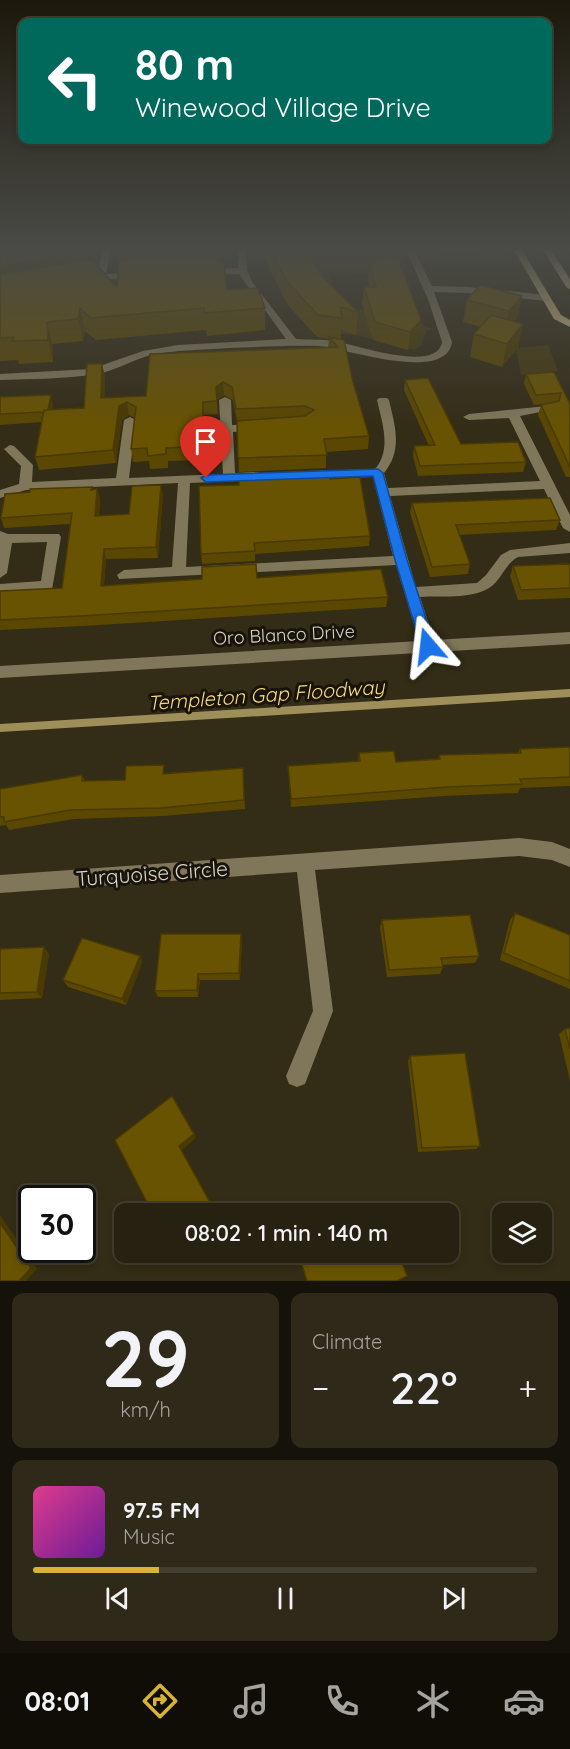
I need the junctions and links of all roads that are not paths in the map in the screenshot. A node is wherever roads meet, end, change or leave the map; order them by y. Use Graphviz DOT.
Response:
graph roads {
  1 [pos="271,310"];
  2 [pos="436,310"];
  3 [pos="553,310"];
  4 [pos="570,324"];
  5 [pos="294,342"];
  6 [pos="0,377"];
  7 [pos="225,400"];
  8 [pos="383,400"];
  9 [pos="552,407"];
  10 [pos="513,414"];
  11 [pos="469,417"];
  12 [pos="130,420"];
  13 [pos="271,426"];
  14 [pos="226,429"];
  15 [pos="10,449"];
  16 [pos="378,473"];
  17 [pos="296,475"];
  18 [pos="274,476"];
  19 [pos="229,477"];
  20 [pos="184,480"];
  21 [pos="122,482"];
  22 [pos="549,485"];
  23 [pos="25,486"];
  24 [pos="383,492"];
  25 [pos="0,494"];
  26 [pos="570,528"];
  27 [pos="3,538"];
  28 [pos="570,548"];
  29 [pos="401,560"];
  30 [pos="179,571"];
  31 [pos="0,573"];
  32 [pos="124,575"];
  33 [pos="0,589"];
  34 [pos="412,592"];
  35 [pos="570,638"];
  36 [pos="428,646"];
  37 [pos="0,672"];
  38 [pos="570,858"];
  39 [pos="305,863"];
  40 [pos="0,884"];
  41 [pos="297,1076"];
  1 -- 5 [label="street"];
  2 -- 5 [label="street"];
  3 -- 4 [label="main road"];
  5 -- 6 [label="street"];
  7 -- 14 [label="street"];
  8 -- 16 [label="street"];
  9 -- 10 [label="street"];
  10 -- 11 [label="street"];
  10 -- 22 [label="street"];
  12 -- 21 [label="street"];
  13 -- 14 [label="street"];
  14 -- 19 [label="street"];
  15 -- 23 [label="street"];
  16 -- 17 [label="street"];
  16 -- 24 [label="street"];
  18 -- 19 [label="street"];
  19 -- 20 [label="street"];
  20 -- 21 [label="street"];
  20 -- 30 [label="street"];
  21 -- 23 [label="street"];
  22 -- 24 [label="street"];
  22 -- 26 [label="street"];
  23 -- 25 [label="street"];
  24 -- 29 [label="street"];
  27 -- 31 [label="street"];
  27 -- 33 [label="street"];
  28 -- 34 [label="street"];
  29 -- 30 [label="street"];
  29 -- 34 [label="street"];
  30 -- 32 [label="street"];
  34 -- 36 [label="street"];
  35 -- 36 [label="street, Oro Blanco Drive"];
  36 -- 37 [label="street, Oro Blanco Drive"];
  38 -- 39 [label="street, Turquoise Circle"];
  39 -- 40 [label="street, Turquoise Circle"];
  39 -- 41 [label="street"];
}
